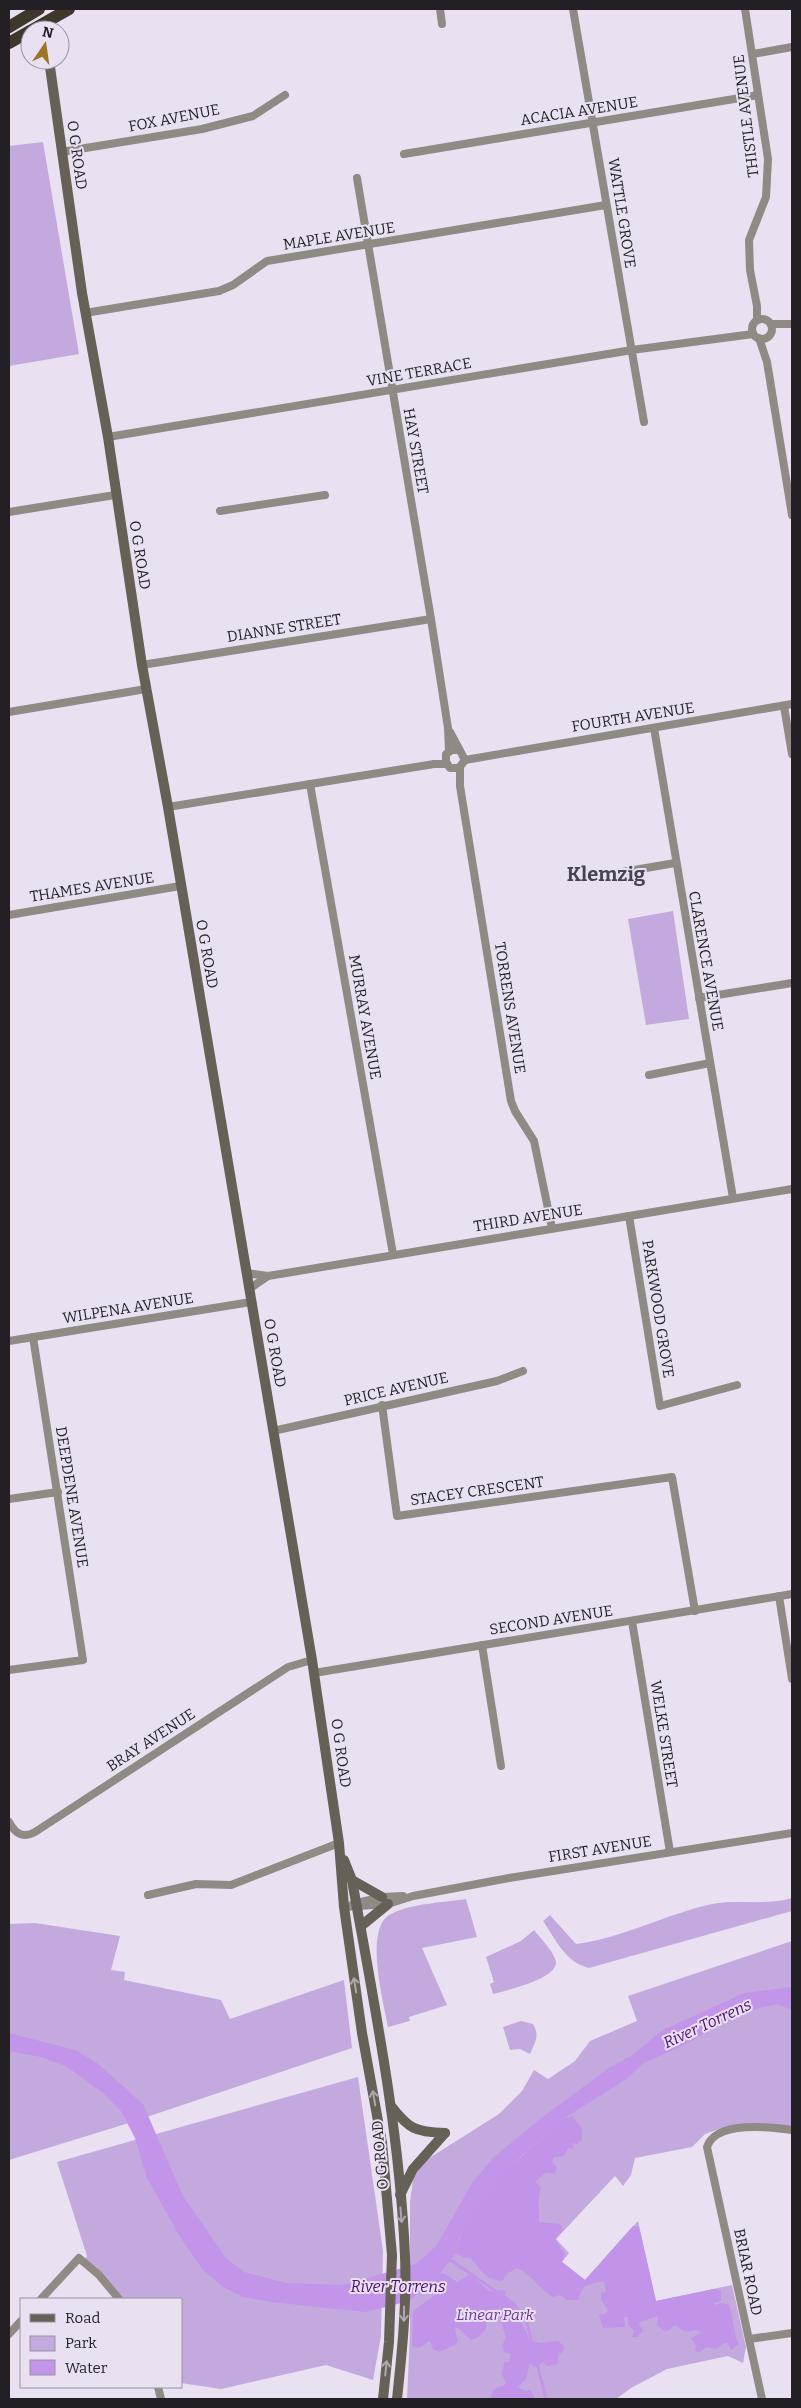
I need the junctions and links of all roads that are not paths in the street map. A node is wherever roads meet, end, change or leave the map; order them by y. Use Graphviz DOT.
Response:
graph roads {
  1 [pos="40,9"];
  2 [pos="69,9"];
  3 [pos="440,9"];
  4 [pos="574,9"];
  5 [pos="745,9"];
  6 [pos="51,20"];
  7 [pos="442,24"];
  8 [pos="9,27"];
  9 [pos="792,48"];
  10 [pos="753,54"];
  11 [pos="50,70"];
  12 [pos="285,95"];
  13 [pos="758,95"];
  14 [pos="594,122"];
  15 [pos="61,152"];
  16 [pos="404,154"];
  17 [pos="357,178"];
  18 [pos="606,205"];
  19 [pos="368,245"];
  20 [pos="85,313"];
  21 [pos="792,325"];
  22 [pos="762,329"];
  23 [pos="632,350"];
  24 [pos="391,390"];
  25 [pos="644,422"];
  26 [pos="108,437"];
  27 [pos="115,495"];
  28 [pos="325,495"];
  29 [pos="220,511"];
  30 [pos="9,512"];
  31 [pos="792,515"];
  32 [pos="431,619"];
  33 [pos="142,665"];
  34 [pos="146,690"];
  35 [pos="788,705"];
  36 [pos="9,712"];
  37 [pos="654,728"];
  38 [pos="792,754"];
  39 [pos="455,759"];
  40 [pos="310,784"];
  41 [pos="168,807"];
  42 [pos="675,863"];
  43 [pos="611,874"];
  44 [pos="180,886"];
  45 [pos="9,914"];
  46 [pos="792,983"];
  47 [pos="698,998"];
  48 [pos="710,1062"];
  49 [pos="649,1075"];
  50 [pos="792,1189"];
  51 [pos="733,1198"];
  52 [pos="629,1216"];
  53 [pos="552,1228"];
  54 [pos="392,1254"];
  55 [pos="246,1272"];
  56 [pos="268,1276"];
  57 [pos="249,1290"];
  58 [pos="252,1302"];
  59 [pos="33,1338"];
  60 [pos="9,1341"];
  61 [pos="523,1371"];
  62 [pos="737,1385"];
  63 [pos="382,1405"];
  64 [pos="273,1431"];
  65 [pos="58,1492"];
  66 [pos="9,1499"];
  67 [pos="792,1594"];
  68 [pos="779,1596"];
  69 [pos="695,1611"];
  70 [pos="632,1621"];
  71 [pos="482,1645"];
  72 [pos="312,1660"];
  73 [pos="9,1670"];
  74 [pos="314,1673"];
  75 [pos="792,1679"];
  76 [pos="501,1766"];
  77 [pos="9,1822"];
  78 [pos="792,1833"];
  79 [pos="340,1848"];
  80 [pos="670,1852"];
  81 [pos="352,1880"];
  82 [pos="148,1896"];
  83 [pos="385,1900"];
  84 [pos="357,1905"];
  85 [pos="344,1907"];
  86 [pos="360,1926"];
  87 [pos="391,2106"];
  88 [pos="792,2130"];
  89 [pos="395,2149"];
  90 [pos="383,2153"];
  91 [pos="399,2196"];
  92 [pos="42,2298"];
  93 [pos="118,2298"];
  94 [pos="20,2322"];
  95 [pos="792,2333"];
  96 [pos="9,2334"];
  97 [pos="749,2340"];
  98 [pos="383,2399"];
  99 [pos="397,2399"];
  100 [pos="762,2399"];
  1 -- 8 [label="highway"];
  2 -- 6 [label="highway"];
  3 -- 7 [label="street"];
  4 -- 14 [label="street, WATTLE GROVE"];
  5 -- 10 [label="street, THISTLE AVENUE"];
  9 -- 10 [label="street"];
  10 -- 13 [label="street, THISTLE AVENUE"];
  11 -- 15 [label="main road, O G ROAD"];
  12 -- 15 [label="street, FOX AVENUE"];
  13 -- 14 [label="street, ACACIA AVENUE"];
  13 -- 22 [label="street, THISTLE AVENUE"];
  14 -- 16 [label="street, ACACIA AVENUE"];
  14 -- 18 [label="street, WATTLE GROVE"];
  15 -- 20 [label="main road, O G ROAD"];
  17 -- 19 [label="street, HAY STREET"];
  18 -- 19 [label="street, MAPLE AVENUE"];
  18 -- 23 [label="street, WATTLE GROVE"];
  19 -- 20 [label="street, MAPLE AVENUE"];
  19 -- 24 [label="street, HAY STREET"];
  20 -- 26 [label="main road, O G ROAD"];
  21 -- 22 [label="street, VINE TERRACE"];
  22 -- 23 [label="street, VINE TERRACE"];
  22 -- 31 [label="street, THISTLE AVENUE"];
  23 -- 24 [label="street, VINE TERRACE"];
  23 -- 25 [label="street, WATTLE GROVE"];
  24 -- 26 [label="street, VINE TERRACE"];
  24 -- 32 [label="street, HAY STREET"];
  26 -- 27 [label="main road, O G ROAD"];
  27 -- 30 [label="street"];
  27 -- 33 [label="main road, O G ROAD"];
  28 -- 29 [label="street"];
  32 -- 33 [label="street, DIANNE STREET"];
  32 -- 39 [label="street, HAY STREET"];
  33 -- 34 [label="main road, O G ROAD"];
  34 -- 36 [label="street"];
  34 -- 41 [label="main road, O G ROAD"];
  35 -- 37 [label="street, FOURTH AVENUE"];
  35 -- 38 [label="street"];
  37 -- 39 [label="street, FOURTH AVENUE"];
  37 -- 42 [label="street, CLARENCE AVENUE"];
  39 -- 40 [label="street, FOURTH AVENUE"];
  39 -- 53 [label="street, TORRENS AVENUE"];
  40 -- 41 [label="street, FOURTH AVENUE"];
  40 -- 54 [label="street, MURRAY AVENUE"];
  41 -- 44 [label="main road, O G ROAD"];
  42 -- 43 [label="street"];
  42 -- 47 [label="street, CLARENCE AVENUE"];
  44 -- 45 [label="street, THAMES AVENUE"];
  44 -- 55 [label="main road, O G ROAD"];
  46 -- 47 [label="street"];
  47 -- 48 [label="street, CLARENCE AVENUE"];
  48 -- 49 [label="street"];
  48 -- 51 [label="street, CLARENCE AVENUE"];
  50 -- 51 [label="street, THIRD AVENUE"];
  51 -- 52 [label="street, THIRD AVENUE"];
  52 -- 53 [label="street, THIRD AVENUE"];
  52 -- 62 [label="street, PARKWOOD GROVE"];
  53 -- 54 [label="street, THIRD AVENUE"];
  54 -- 56 [label="street, THIRD AVENUE"];
  55 -- 56 [label="street, THIRD AVENUE"];
  55 -- 57 [label="main road, O G ROAD"];
  56 -- 57 [label="street, THIRD AVENUE"];
  57 -- 58 [label="main road, O G ROAD"];
  58 -- 59 [label="street, WILPENA AVENUE"];
  58 -- 64 [label="main road, O G ROAD"];
  59 -- 60 [label="street, WILPENA AVENUE"];
  59 -- 65 [label="street, DEEPDENE AVENUE"];
  61 -- 63 [label="street, PRICE AVENUE"];
  63 -- 64 [label="street, PRICE AVENUE"];
  63 -- 69 [label="street, STACEY CRESCENT"];
  64 -- 72 [label="main road, O G ROAD"];
  65 -- 66 [label="street"];
  65 -- 73 [label="street, DEEPDENE AVENUE"];
  67 -- 68 [label="street, SECOND AVENUE"];
  68 -- 69 [label="street, SECOND AVENUE"];
  68 -- 75 [label="street"];
  69 -- 70 [label="street, SECOND AVENUE"];
  70 -- 71 [label="street, SECOND AVENUE"];
  70 -- 80 [label="street, WELKE STREET"];
  71 -- 74 [label="street, SECOND AVENUE"];
  71 -- 76 [label="street"];
  72 -- 74 [label="main road, O G ROAD"];
  72 -- 77 [label="street, BRAY AVENUE"];
  74 -- 79 [label="main road, O G ROAD"];
  78 -- 80 [label="street, FIRST AVENUE"];
  79 -- 81 [label="main road, O G ROAD"];
  79 -- 82 [label="street"];
  79 -- 85 [label="main road, O G ROAD"];
  80 -- 83 [label="street, FIRST AVENUE"];
  81 -- 83 [label="main road"];
  81 -- 84 [label="main road, O G ROAD"];
  83 -- 84 [label="street, FIRST AVENUE"];
  83 -- 86 [label="main road"];
  84 -- 85 [label="street, FIRST AVENUE"];
  84 -- 86 [label="main road, O G ROAD"];
  90 -- 85 [label="main road, O G ROAD, one-way"];
  86 -- 87 [label="main road, O G ROAD"];
  87 -- 89 [label="main road, O G ROAD"];
  87 -- 91 [label="main road"];
  88 -- 97 [label="street, BRIAR ROAD"];
  89 -- 90 [label="main road"];
  89 -- 91 [label="main road, O G ROAD"];
  98 -- 90 [label="main road, O G ROAD, one-way"];
  91 -- 99 [label="main road, O G ROAD, one-way"];
  92 -- 93 [label="street"];
  94 -- 96 [label="street"];
  95 -- 97 [label="street"];
  97 -- 100 [label="street, BRIAR ROAD"];
}
